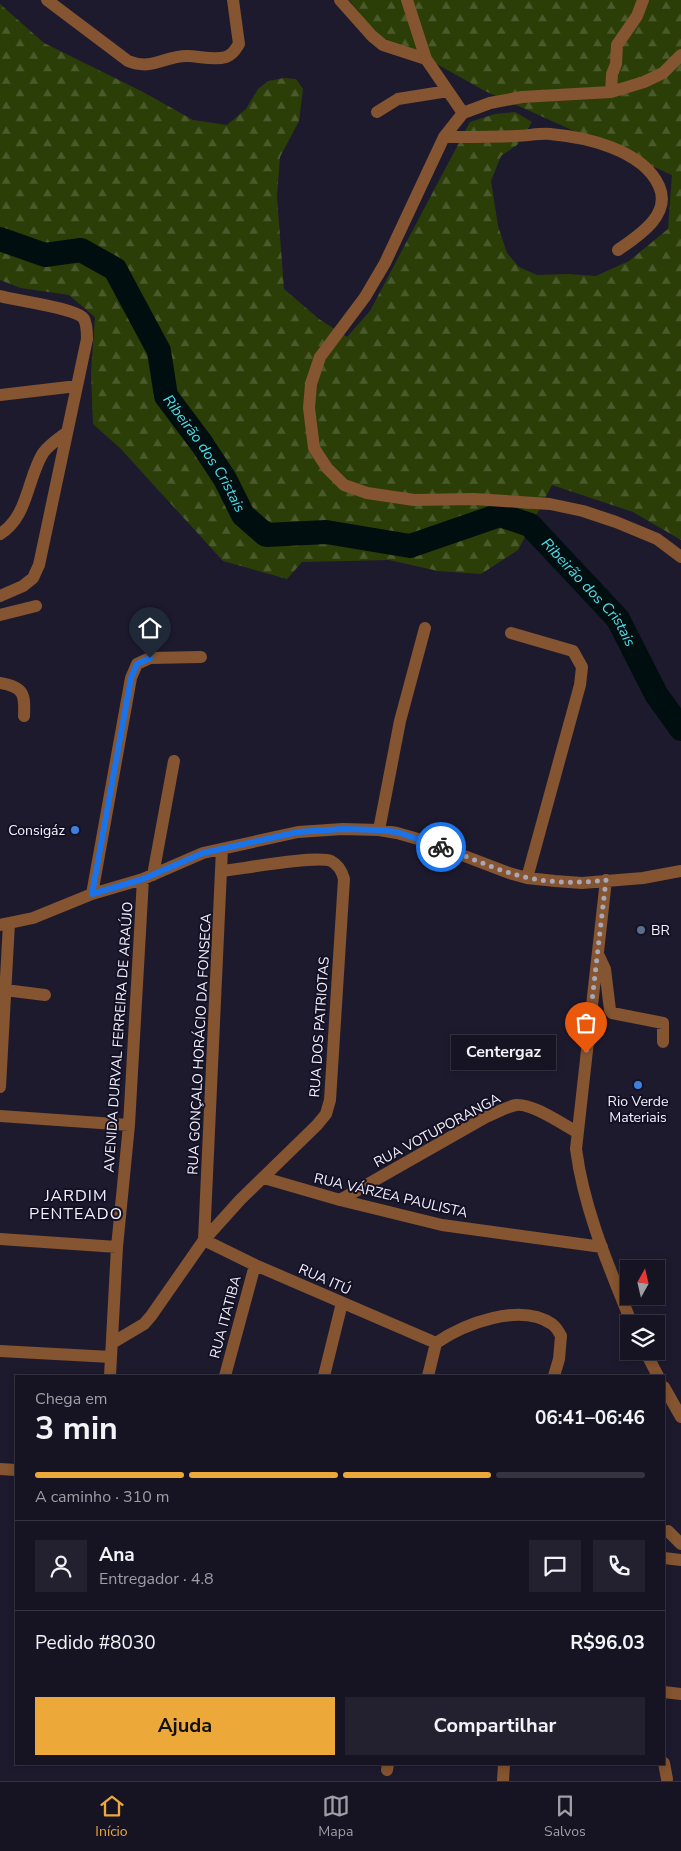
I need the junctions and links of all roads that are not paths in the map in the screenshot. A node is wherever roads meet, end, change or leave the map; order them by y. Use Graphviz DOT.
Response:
graph roads {
  1 [pos="47,0"];
  2 [pos="233,0"];
  3 [pos="340,0"];
  4 [pos="407,0"];
  5 [pos="643,0"];
  6 [pos="681,55"];
  7 [pos="426,59"];
  8 [pos="448,90"];
  9 [pos="612,92"];
  10 [pos="377,112"];
  11 [pos="463,113"];
  12 [pos="444,137"];
  13 [pos="618,250"];
  14 [pos="0,296"];
  15 [pos="77,386"];
  16 [pos="0,395"];
  17 [pos="66,433"];
  18 [pos="5,531"];
  19 [pos="681,557"];
  20 [pos="0,596"];
  21 [pos="36,606"];
  22 [pos="0,615"];
  23 [pos="426,628"];
  24 [pos="510,633"];
  25 [pos="201,657"];
  26 [pos="0,683"];
  27 [pos="24,716"];
  28 [pos="174,761"];
  29 [pos="379,830"];
  30 [pos="222,849"];
  31 [pos="222,871"];
  32 [pos="681,872"];
  33 [pos="148,877"];
  34 [pos="526,878"];
  35 [pos="606,880"];
  36 [pos="92,894"];
  37 [pos="4,924"];
  38 [pos="598,954"];
  39 [pos="5,990"];
  40 [pos="46,995"];
  41 [pos="663,1042"];
  42 [pos="0,1088"];
  43 [pos="0,1116"];
  44 [pos="129,1125"];
  45 [pos="577,1132"];
  46 [pos="264,1178"];
  47 [pos="340,1200"];
  48 [pos="0,1239"];
  49 [pos="204,1240"];
  50 [pos="117,1247"];
  51 [pos="602,1247"];
  52 [pos="255,1265"];
  53 [pos="342,1303"];
  54 [pos="628,1315"];
  55 [pos="112,1343"];
  56 [pos="436,1343"];
  57 [pos="0,1351"];
  58 [pos="112,1357"];
  59 [pos="650,1360"];
  60 [pos="110,1375"];
  61 [pos="225,1375"];
  62 [pos="324,1375"];
  63 [pos="428,1375"];
  64 [pos="554,1375"];
  65 [pos="657,1375"];
  66 [pos="665,1389"];
  67 [pos="681,1417"];
  68 [pos="0,1469"];
  69 [pos="15,1470"];
  70 [pos="668,1531"];
  71 [pos="681,1544"];
  72 [pos="665,1558"];
  73 [pos="681,1560"];
  74 [pos="665,1692"];
  75 [pos="681,1694"];
  76 [pos="504,1765"];
  77 [pos="665,1765"];
  78 [pos="667,1779"];
  79 [pos="503,1781"];
  1 -- 2 [label="street"];
  3 -- 7 [label="street"];
  4 -- 7 [label="street"];
  5 -- 9 [label="street"];
  6 -- 9 [label="street"];
  7 -- 8 [label="street"];
  8 -- 10 [label="street"];
  8 -- 11 [label="street"];
  9 -- 11 [label="street"];
  11 -- 12 [label="street"];
  12 -- 13 [label="street"];
  12 -- 19 [label="street"];
  14 -- 15 [label="street"];
  15 -- 16 [label="street"];
  15 -- 17 [label="street"];
  17 -- 18 [label="street"];
  17 -- 20 [label="street"];
  21 -- 22 [label="street"];
  23 -- 29 [label="street"];
  24 -- 34 [label="street"];
  25 -- 36 [label="street"];
  26 -- 27 [label="street"];
  28 -- 33 [label="street, AVENIDA DURVAL FERREIRA DE ARAÚJO"];
  29 -- 30 [label="street"];
  29 -- 34 [label="street"];
  30 -- 31 [label="street, RUA GONÇALO HORÁCIO DA FONSECA"];
  30 -- 33 [label="street"];
  31 -- 46 [label="street, RUA DOS PATRIOTAS"];
  31 -- 49 [label="street, RUA GONÇALO HORÁCIO DA FONSECA"];
  32 -- 35 [label="street"];
  33 -- 36 [label="street"];
  33 -- 44 [label="street, AVENIDA DURVAL FERREIRA DE ARAÚJO"];
  34 -- 35 [label="street"];
  35 -- 38 [label="street"];
  36 -- 37 [label="street"];
  37 -- 39 [label="street"];
  38 -- 41 [label="street"];
  38 -- 45 [label="street"];
  39 -- 40 [label="street"];
  39 -- 42 [label="street"];
  43 -- 44 [label="street"];
  44 -- 50 [label="street, AVENIDA DURVAL FERREIRA DE ARAÚJO"];
  45 -- 47 [label="street, RUA VOTUPORANGA"];
  45 -- 51 [label="street"];
  46 -- 47 [label="street, RUA VÁRZEA PAULISTA"];
  46 -- 49 [label="street, RUA DOS PATRIOTAS"];
  47 -- 51 [label="street, RUA VÁRZEA PAULISTA"];
  48 -- 50 [label="street"];
  49 -- 52 [label="street, RUA ITÚ"];
  49 -- 55 [label="street, RUA DOS PATRIOTAS"];
  50 -- 55 [label="street, AVENIDA DURVAL FERREIRA DE ARAÚJO"];
  51 -- 54 [label="street"];
  52 -- 53 [label="street, RUA ITÚ"];
  52 -- 61 [label="street, RUA ITATIBA"];
  53 -- 56 [label="street, RUA ITÚ"];
  53 -- 62 [label="street"];
  55 -- 58 [label="street, AVENIDA DURVAL FERREIRA DE ARAÚJO"];
  56 -- 63 [label="street"];
  56 -- 64 [label="street"];
  57 -- 58 [label="street"];
  58 -- 60 [label="street, AVENIDA DURVAL FERREIRA DE ARAÚJO"];
  59 -- 65 [label="street"];
  66 -- 67 [label="street"];
  68 -- 69 [label="street"];
  70 -- 71 [label="street"];
  72 -- 73 [label="street"];
  74 -- 75 [label="street"];
  76 -- 79 [label="street"];
  77 -- 78 [label="street"];
}
